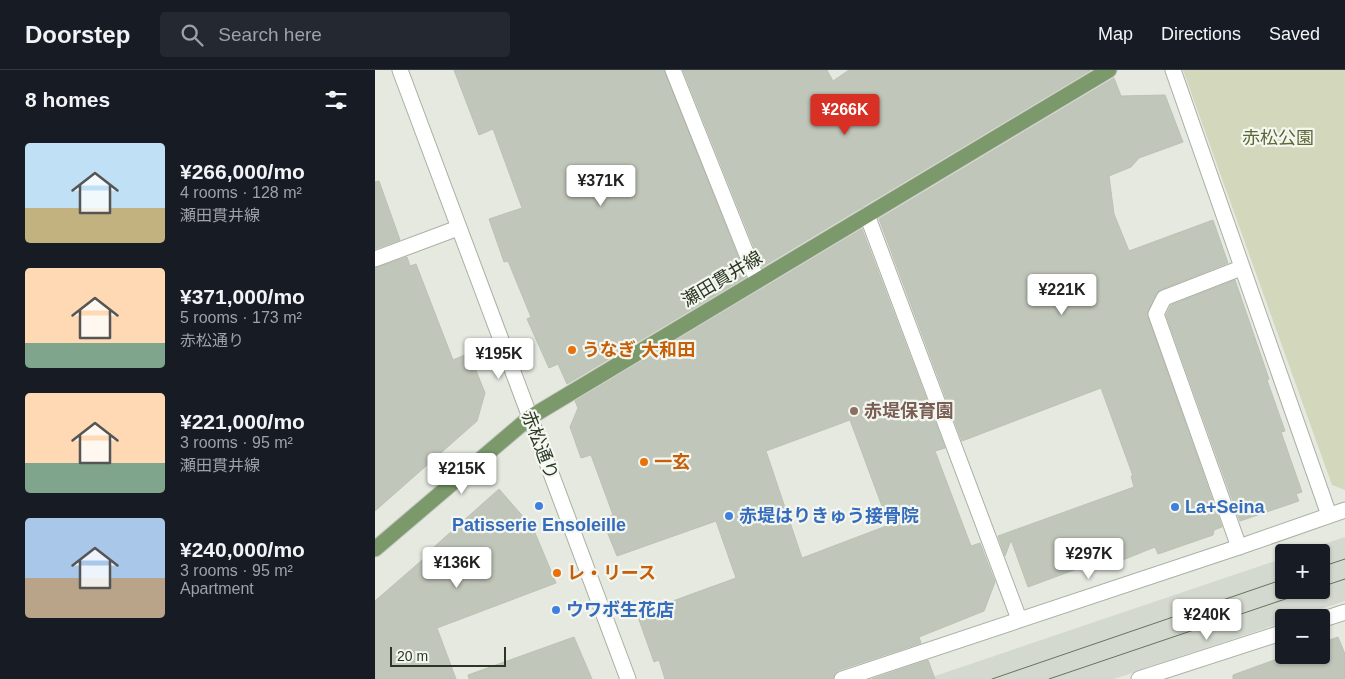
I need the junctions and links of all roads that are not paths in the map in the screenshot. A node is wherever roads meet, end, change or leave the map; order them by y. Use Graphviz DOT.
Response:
graph roads {
  1 [pos="400,70"];
  2 [pos="673,70"];
  3 [pos="1109,70"];
  4 [pos="1173,70"];
  5 [pos="867,215"];
  6 [pos="458,228"];
  7 [pos="375,259"];
  8 [pos="1241,268"];
  9 [pos="757,280"];
  10 [pos="529,418"];
  11 [pos="1345,510"];
  12 [pos="1329,515"];
  13 [pos="1239,547"];
  14 [pos="375,549"];
  15 [pos="1345,612"];
  16 [pos="1330,617"];
  17 [pos="1019,619"];
  18 [pos="1275,635"];
  19 [pos="1173,674"];
  20 [pos="628,679"];
  21 [pos="842,679"];
  22 [pos="1139,679"];
  1 -- 6 [label="street, 赤松通り"];
  2 -- 9 [label="street"];
  3 -- 5 [label="main road, 瀬田貫井線"];
  4 -- 8 [label="street"];
  5 -- 9 [label="main road, 瀬田貫井線"];
  5 -- 17 [label="street"];
  6 -- 7 [label="street"];
  6 -- 10 [label="street, 赤松通り"];
  8 -- 12 [label="street"];
  8 -- 13 [label="street"];
  9 -- 10 [label="main road, 瀬田貫井線"];
  10 -- 14 [label="main road, 瀬田貫井線"];
  10 -- 20 [label="street, 赤松通り"];
  11 -- 12 [label="street"];
  12 -- 13 [label="street"];
  13 -- 17 [label="street"];
  15 -- 16 [label="street"];
  17 -- 21 [label="street"];
  18 -- 19 [label="street"];
  19 -- 22 [label="street"];
}
